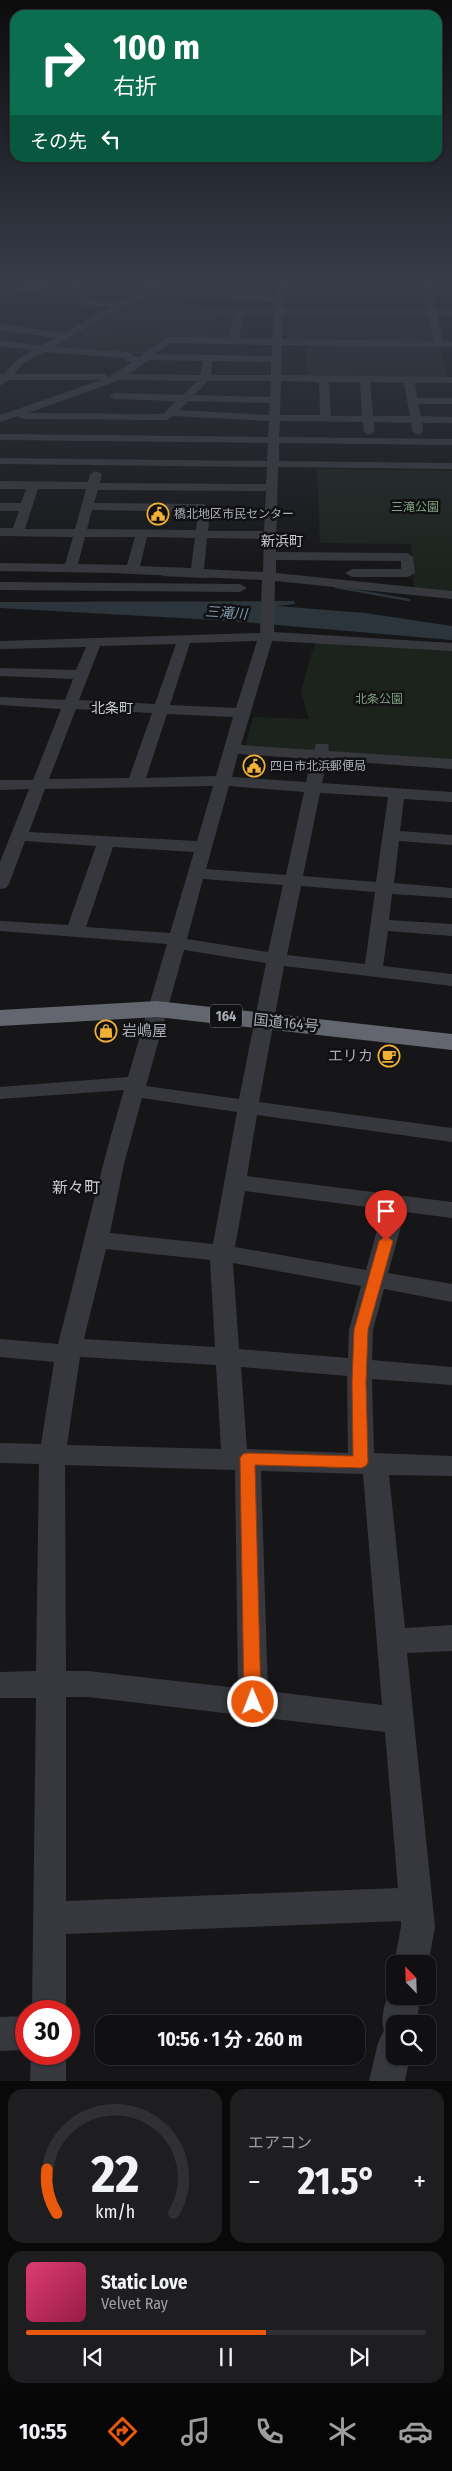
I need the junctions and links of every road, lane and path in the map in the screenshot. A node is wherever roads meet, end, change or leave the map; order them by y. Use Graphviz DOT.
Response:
graph roads {
  1 [pos="46,382"];
  2 [pos="105,382"];
  3 [pos="118,382"];
  4 [pos="200,382"];
  5 [pos="276,382"];
  6 [pos="324,382"];
  7 [pos="365,382"];
  8 [pos="409,382"];
  9 [pos="449,382"];
  10 [pos="81,391"];
  11 [pos="114,396"];
  12 [pos="186,397"];
  13 [pos="275,400"];
  14 [pos="412,401"];
  15 [pos="451,401"];
  16 [pos="171,412"];
  17 [pos="44,416"];
  18 [pos="4,417"];
  19 [pos="108,417"];
  20 [pos="275,418"];
  21 [pos="326,419"];
  22 [pos="368,420"];
  23 [pos="416,420"];
  24 [pos="452,420"];
  25 [pos="0,437"];
  26 [pos="36,437"];
  27 [pos="104,438"];
  28 [pos="274,440"];
  29 [pos="370,441"];
  30 [pos="419,442"];
  31 [pos="452,442"];
  32 [pos="0,461"];
  33 [pos="452,461"];
  34 [pos="99,462"];
  35 [pos="423,463"];
  36 [pos="274,464"];
  37 [pos="452,466"];
  38 [pos="0,485"];
  39 [pos="33,485"];
  40 [pos="93,486"];
  41 [pos="207,487"];
  42 [pos="273,488"];
  43 [pos="87,506"];
  44 [pos="0,507"];
  45 [pos="26,507"];
  46 [pos="204,508"];
  47 [pos="0,532"];
  48 [pos="18,532"];
  49 [pos="80,532"];
  50 [pos="142,533"];
  51 [pos="202,534"];
  52 [pos="271,535"];
  53 [pos="270,556"];
  54 [pos="0,567"];
  55 [pos="71,567"];
  56 [pos="132,570"];
  57 [pos="197,573"];
  58 [pos="265,577"];
  59 [pos="0,586"];
  60 [pos="452,596"];
  61 [pos="266,635"];
  62 [pos="184,638"];
  63 [pos="0,645"];
  64 [pos="92,646"];
  65 [pos="43,647"];
  66 [pos="452,647"];
  67 [pos="0,672"];
  68 [pos="34,673"];
  69 [pos="81,674"];
  70 [pos="0,701"];
  71 [pos="69,704"];
  72 [pos="160,709"];
  73 [pos="242,713"];
  74 [pos="232,749"];
  75 [pos="321,751"];
  76 [pos="452,764"];
  77 [pos="223,781"];
  78 [pos="136,782"];
  79 [pos="38,784"];
  80 [pos="0,785"];
  81 [pos="313,788"];
  82 [pos="397,793"];
  83 [pos="452,797"];
  84 [pos="19,836"];
  85 [pos="391,836"];
  86 [pos="452,840"];
  87 [pos="106,841"];
  88 [pos="204,847"];
  89 [pos="5,856"];
  90 [pos="196,874"];
  91 [pos="293,881"];
  92 [pos="0,884"];
  93 [pos="384,888"];
  94 [pos="452,893"];
  95 [pos="379,925"];
  96 [pos="0,926"];
  97 [pos="452,930"];
  98 [pos="75,932"];
  99 [pos="177,941"];
  100 [pos="277,958"];
  101 [pos="373,971"];
  102 [pos="452,980"];
  103 [pos="157,1009"];
  104 [pos="0,1018"];
  105 [pos="263,1020"];
  106 [pos="452,1042"];
  107 [pos="137,1087"];
  108 [pos="0,1093"];
  109 [pos="247,1106"];
  110 [pos="452,1134"];
  111 [pos="234,1182"];
  112 [pos="396,1202"];
  113 [pos="452,1210"];
  114 [pos="97,1240"];
  115 [pos="223,1253"];
  116 [pos="376,1279"];
  117 [pos="452,1293"];
  118 [pos="0,1348"];
  119 [pos="69,1351"];
  120 [pos="228,1357"];
  121 [pos="361,1370"];
  122 [pos="452,1376"];
  123 [pos="0,1453"];
  124 [pos="52,1455"];
  125 [pos="242,1458"];
  126 [pos="368,1463"];
  127 [pos="452,1466"];
  128 [pos="452,1638"];
  129 [pos="391,1642"];
  130 [pos="51,1683"];
  131 [pos="0,1685"];
  132 [pos="253,1702"];
  133 [pos="398,1720"];
  134 [pos="415,1904"];
  135 [pos="51,1918"];
  136 [pos="413,1955"];
  137 [pos="50,2000"];
  138 [pos="15,2033"];
  139 [pos="0,2034"];
  140 [pos="49,2065"];
  141 [pos="390,2065"];
  142 [pos="48,2081"];
  143 [pos="387,2081"];
  1 -- 10 [label="street"];
  2 -- 10 [label="street"];
  3 -- 11 [label="street"];
  4 -- 12 [label="street"];
  5 -- 13 [label="street"];
  6 -- 21 [label="street"];
  7 -- 22 [label="street"];
  8 -- 14 [label="street"];
  9 -- 15 [label="street"];
  10 -- 18 [label="street"];
  11 -- 12 [label="street"];
  11 -- 19 [label="street"];
  12 -- 13 [label="street"];
  12 -- 16 [label="street"];
  13 -- 20 [label="street"];
  14 -- 15 [label="street"];
  14 -- 23 [label="street"];
  16 -- 19 [label="street"];
  16 -- 20 [label="street"];
  17 -- 18 [label="street"];
  17 -- 19 [label="street"];
  17 -- 26 [label="street"];
  19 -- 27 [label="street"];
  20 -- 21 [label="street"];
  20 -- 28 [label="street"];
  21 -- 22 [label="street"];
  22 -- 23 [label="street"];
  22 -- 29 [label="street"];
  23 -- 24 [label="street"];
  23 -- 30 [label="street"];
  25 -- 26 [label="street"];
  26 -- 27 [label="street"];
  27 -- 28 [label="street"];
  27 -- 34 [label="street"];
  28 -- 29 [label="street"];
  28 -- 36 [label="street"];
  29 -- 30 [label="street"];
  30 -- 31 [label="street"];
  30 -- 35 [label="street"];
  32 -- 34 [label="street"];
  33 -- 35 [label="street"];
  34 -- 36 [label="street"];
  34 -- 40 [label="street"];
  35 -- 36 [label="street"];
  35 -- 37 [label="street"];
  36 -- 42 [label="street"];
  38 -- 39 [label="street"];
  39 -- 40 [label="street"];
  39 -- 45 [label="street"];
  40 -- 41 [label="street"];
  40 -- 43 [label="street"];
  41 -- 42 [label="street"];
  41 -- 46 [label="street"];
  42 -- 52 [label="street"];
  43 -- 46 [label="street"];
  43 -- 49 [label="street"];
  44 -- 45 [label="street"];
  45 -- 48 [label="street"];
  46 -- 51 [label="street"];
  47 -- 48 [label="street"];
  48 -- 49 [label="street"];
  49 -- 50 [label="street"];
  49 -- 55 [label="street"];
  50 -- 51 [label="street"];
  50 -- 56 [label="street"];
  51 -- 52 [label="street"];
  51 -- 57 [label="street"];
  52 -- 53 [label="street"];
  53 -- 58 [label="street"];
  53 -- 58 [label="street"];
  54 -- 55 [label="street"];
  55 -- 56 [label="street"];
  56 -- 57 [label="street"];
  57 -- 58 [label="street"];
  58 -- 59 [label="street"];
  58 -- 60 [label="street"];
  58 -- 61 [label="street"];
  61 -- 62 [label="street"];
  61 -- 66 [label="street"];
  61 -- 73 [label="street"];
  62 -- 63 [label="street"];
  62 -- 72 [label="street"];
  64 -- 69 [label="street"];
  65 -- 68 [label="street"];
  67 -- 68 [label="street"];
  68 -- 69 [label="street"];
  69 -- 71 [label="street"];
  70 -- 71 [label="street"];
  71 -- 72 [label="street"];
  71 -- 79 [label="street"];
  72 -- 73 [label="street"];
  72 -- 78 [label="street"];
  73 -- 74 [label="street"];
  74 -- 75 [label="street"];
  74 -- 77 [label="street"];
  75 -- 76 [label="street"];
  75 -- 81 [label="street"];
  77 -- 78 [label="street"];
  77 -- 81 [label="street"];
  77 -- 88 [label="street"];
  78 -- 79 [label="street"];
  79 -- 80 [label="street"];
  79 -- 84 [label="street"];
  81 -- 82 [label="street"];
  81 -- 91 [label="street"];
  82 -- 83 [label="street"];
  82 -- 85 [label="street"];
  84 -- 87 [label="street"];
  84 -- 89 [label="street"];
  85 -- 86 [label="street"];
  85 -- 93 [label="street"];
  87 -- 88 [label="street"];
  87 -- 98 [label="street"];
  88 -- 90 [label="street"];
  89 -- 92 [label="street"];
  90 -- 91 [label="street"];
  90 -- 99 [label="street"];
  91 -- 93 [label="street"];
  91 -- 100 [label="street"];
  93 -- 94 [label="street"];
  93 -- 95 [label="street"];
  95 -- 97 [label="street"];
  95 -- 101 [label="street"];
  96 -- 98 [label="street"];
  98 -- 99 [label="street"];
  99 -- 100 [label="street"];
  99 -- 103 [label="street"];
  100 -- 101 [label="street"];
  100 -- 105 [label="street"];
  101 -- 102 [label="street"];
  103 -- 104 [label="highway, 国道164号 / 164"];
  103 -- 105 [label="highway, 国道164号 / 164"];
  103 -- 107 [label="street"];
  105 -- 106 [label="highway, 国道164号 / 164"];
  105 -- 109 [label="street"];
  107 -- 108 [label="street"];
  107 -- 109 [label="street"];
  107 -- 114 [label="street"];
  109 -- 110 [label="street"];
  109 -- 111 [label="street"];
  111 -- 112 [label="street"];
  111 -- 115 [label="street"];
  112 -- 113 [label="street"];
  112 -- 116 [label="street"];
  114 -- 115 [label="street"];
  114 -- 119 [label="street"];
  115 -- 116 [label="street"];
  115 -- 120 [label="street"];
  116 -- 117 [label="street"];
  116 -- 121 [label="street"];
  118 -- 119 [label="street"];
  119 -- 120 [label="street"];
  119 -- 124 [label="street"];
  120 -- 121 [label="street"];
  120 -- 125 [label="street"];
  121 -- 122 [label="street"];
  121 -- 126 [label="street"];
  123 -- 124 [label="street"];
  124 -- 125 [label="street"];
  124 -- 130 [label="street"];
  125 -- 126 [label="street"];
  125 -- 132 [label="street"];
  126 -- 127 [label="street"];
  126 -- 129 [label="street"];
  128 -- 129 [label="street"];
  129 -- 133 [label="street"];
  130 -- 131 [label="street"];
  130 -- 132 [label="street"];
  130 -- 135 [label="street"];
  132 -- 133 [label="street"];
  133 -- 134 [label="street"];
  134 -- 135 [label="street"];
  134 -- 136 [label="street"];
  135 -- 137 [label="street"];
  138 -- 139 [label="street"];
  140 -- 142 [label="street"];
  141 -- 143 [label="street"];
}
